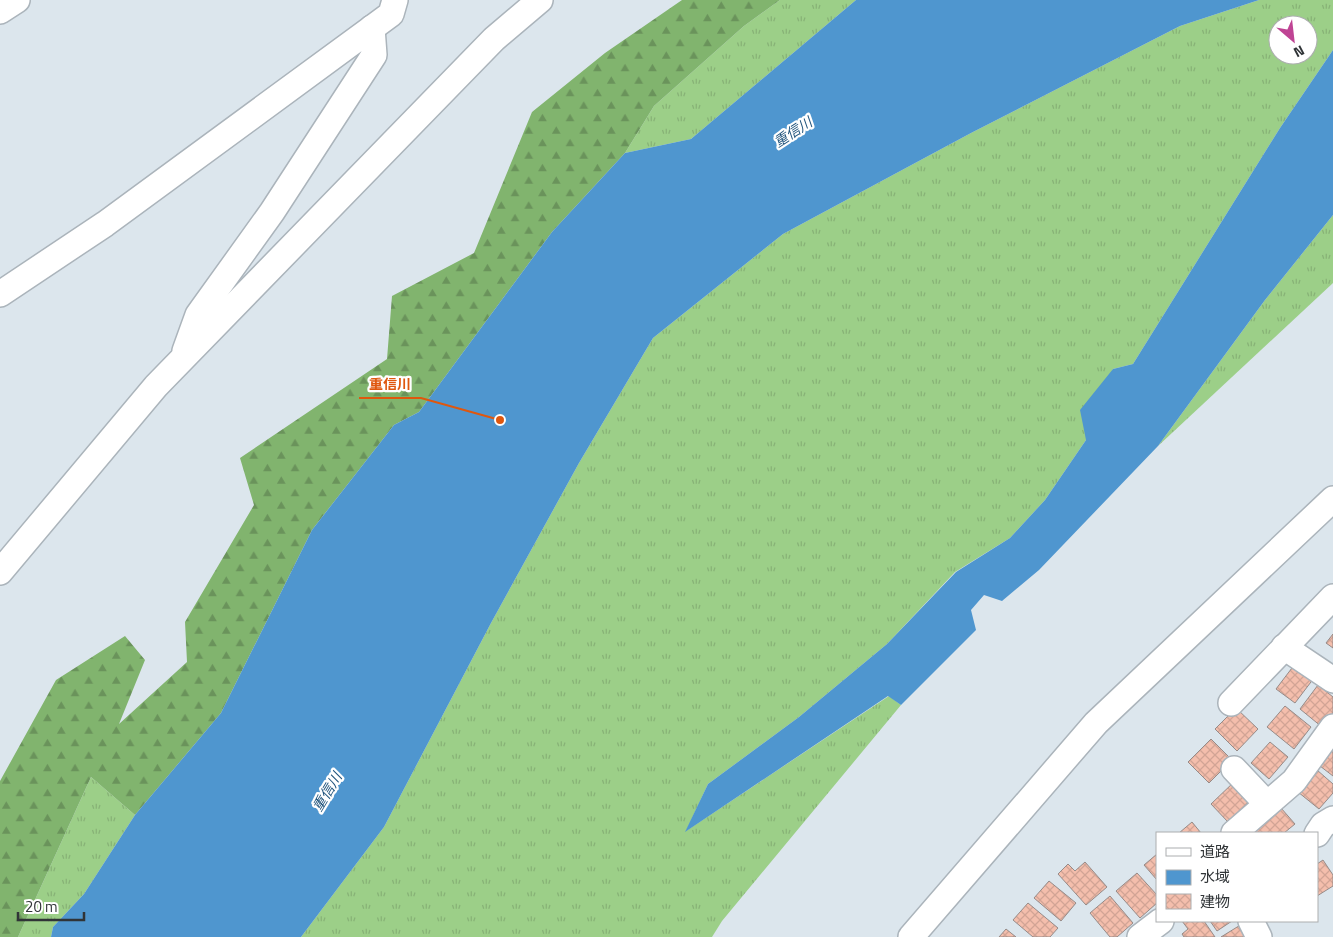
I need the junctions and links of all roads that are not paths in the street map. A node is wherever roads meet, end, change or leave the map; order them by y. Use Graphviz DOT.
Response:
graph roads {
  1 [pos="17,0"];
  2 [pos="394,0"];
  3 [pos="540,0"];
  4 [pos="0,11"];
  5 [pos="372,28"];
  6 [pos="0,294"];
  7 [pos="183,358"];
  8 [pos="1333,499"];
  9 [pos="0,572"];
  10 [pos="1333,597"];
  11 [pos="1284,647"];
  12 [pos="1333,680"];
  13 [pos="1231,703"];
  14 [pos="1333,726"];
  15 [pos="1234,769"];
  16 [pos="1267,804"];
  17 [pos="1333,819"];
  18 [pos="1235,832"];
  19 [pos="1318,832"];
  20 [pos="1160,922"];
  21 [pos="1252,922"];
  22 [pos="912,937"];
  23 [pos="1140,937"];
  24 [pos="1259,937"];
  1 -- 4 [label="street"];
  2 -- 5 [label="street"];
  3 -- 7 [label="street"];
  5 -- 6 [label="street"];
  5 -- 7 [label="street"];
  7 -- 9 [label="street"];
  8 -- 22 [label="street"];
  10 -- 11 [label="street"];
  11 -- 12 [label="street"];
  11 -- 13 [label="street"];
  14 -- 16 [label="street"];
  15 -- 16 [label="street"];
  16 -- 18 [label="street"];
  17 -- 19 [label="street"];
  20 -- 23 [label="street"];
  21 -- 24 [label="street"];
}
